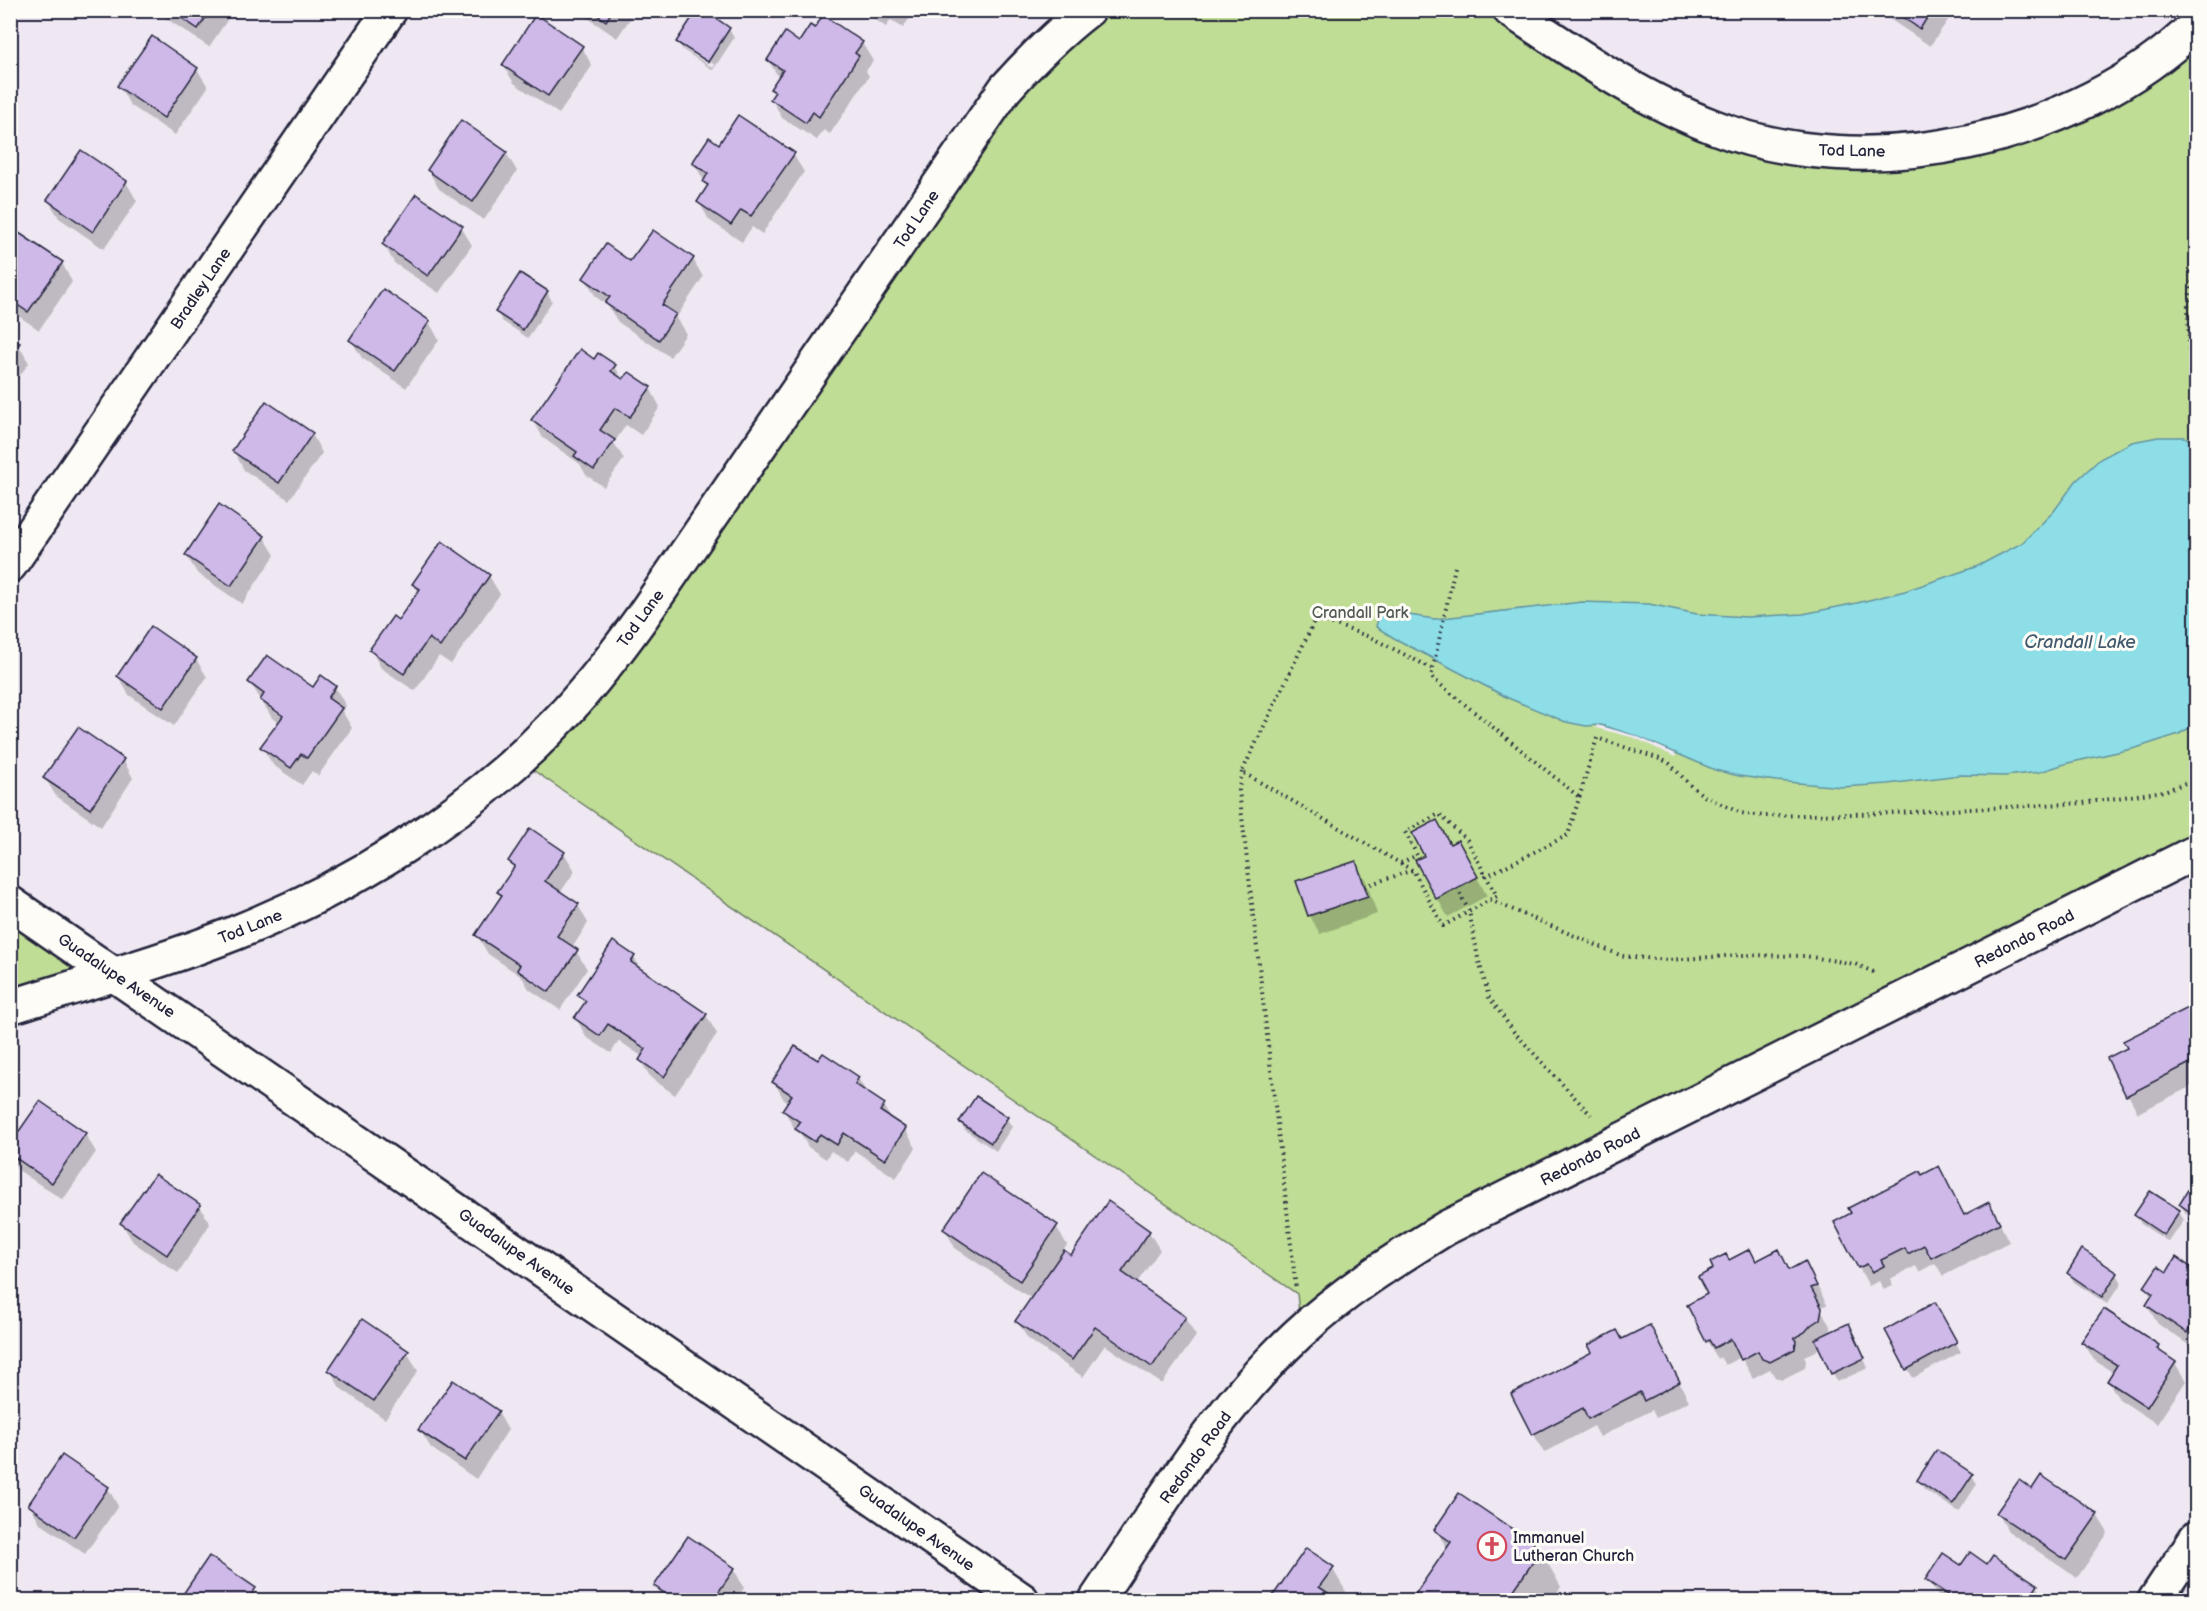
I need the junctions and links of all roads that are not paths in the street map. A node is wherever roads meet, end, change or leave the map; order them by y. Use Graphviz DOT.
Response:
graph roads {
  1 [pos="390,10"];
  2 [pos="1088,10"];
  3 [pos="1510,10"];
  4 [pos="2196,26"];
  5 [pos="10,565"];
  6 [pos="2196,852"];
  7 [pos="10,903"];
  8 [pos="117,975"];
  9 [pos="10,1007"];
  10 [pos="2196,1538"];
  11 [pos="1022,1600"];
  12 [pos="1096,1600"];
  13 [pos="2155,1600"];
  1 -- 5 [label="street, Bradley Lane"];
  2 -- 8 [label="street, Tod Lane"];
  3 -- 4 [label="street, Tod Lane"];
  6 -- 12 [label="street, Redondo Road"];
  7 -- 8 [label="street, Guadalupe Avenue"];
  8 -- 9 [label="street, Tod Lane"];
  8 -- 11 [label="street, Guadalupe Avenue"];
  10 -- 13 [label="street"];
}
